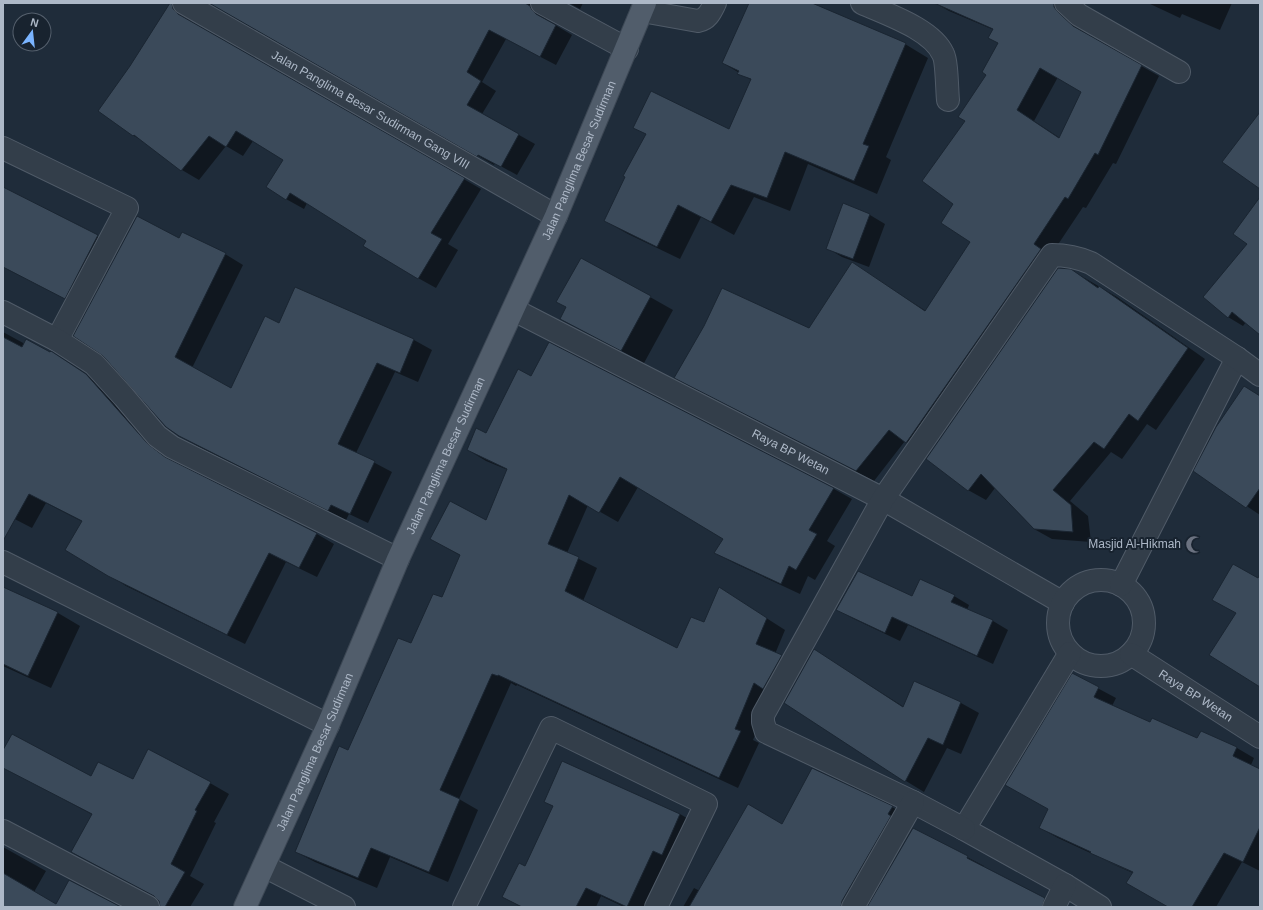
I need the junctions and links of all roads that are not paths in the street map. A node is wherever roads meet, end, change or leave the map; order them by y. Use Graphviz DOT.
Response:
graph roads {
  1 [pos="184,3"];
  2 [pos="542,3"];
  3 [pos="715,3"];
  4 [pos="862,3"];
  5 [pos="1066,3"];
  6 [pos="644,7"];
  7 [pos="627,49"];
  8 [pos="1179,72"];
  9 [pos="948,100"];
  10 [pos="3,148"];
  11 [pos="556,216"];
  12 [pos="514,310"];
  13 [pos="3,312"];
  14 [pos="57,340"];
  15 [pos="1238,358"];
  16 [pos="1260,374"];
  17 [pos="883,499"];
  18 [pos="398,559"];
  19 [pos="3,562"];
  20 [pos="1121,585"];
  21 [pos="1063,603"];
  22 [pos="1070,653"];
  23 [pos="1132,654"];
  24 [pos="328,726"];
  25 [pos="1260,737"];
  26 [pos="913,802"];
  27 [pos="964,829"];
  28 [pos="3,831"];
  29 [pos="264,866"];
  30 [pos="1065,885"];
  31 [pos="148,907"];
  32 [pos="245,907"];
  33 [pos="344,907"];
  34 [pos="464,907"];
  35 [pos="656,907"];
  36 [pos="853,907"];
  37 [pos="1054,907"];
  38 [pos="1100,907"];
  1 -- 11 [label="street, Jalan Panglima Besar Sudirman Gang VIII"];
  2 -- 7 [label="street"];
  3 -- 6 [label="street"];
  4 -- 9 [label="street"];
  5 -- 8 [label="street"];
  6 -- 7 [label="main road, Jalan Panglima Besar Sudirman"];
  7 -- 11 [label="main road, Jalan Panglima Besar Sudirman"];
  10 -- 14 [label="street"];
  11 -- 12 [label="main road, Jalan Panglima Besar Sudirman"];
  12 -- 17 [label="street, Raya BP Wetan"];
  12 -- 18 [label="main road, Jalan Panglima Besar Sudirman"];
  13 -- 14 [label="street"];
  14 -- 18 [label="street"];
  15 -- 16 [label="street"];
  15 -- 17 [label="street"];
  15 -- 20 [label="street"];
  17 -- 21 [label="street, Raya BP Wetan"];
  17 -- 26 [label="street"];
  18 -- 24 [label="main road, Jalan Panglima Besar Sudirman"];
  19 -- 24 [label="street"];
  20 -- 21 [label="street"];
  20 -- 23 [label="street"];
  21 -- 22 [label="street"];
  22 -- 23 [label="street"];
  22 -- 27 [label="street"];
  23 -- 25 [label="street, Raya BP Wetan"];
  24 -- 29 [label="main road, Jalan Panglima Besar Sudirman"];
  26 -- 27 [label="street"];
  26 -- 36 [label="street"];
  27 -- 30 [label="street"];
  28 -- 31 [label="street"];
  29 -- 32 [label="main road, Jalan Panglima Besar Sudirman"];
  29 -- 33 [label="street"];
  30 -- 37 [label="street"];
  30 -- 38 [label="street"];
  34 -- 35 [label="street"];
}
